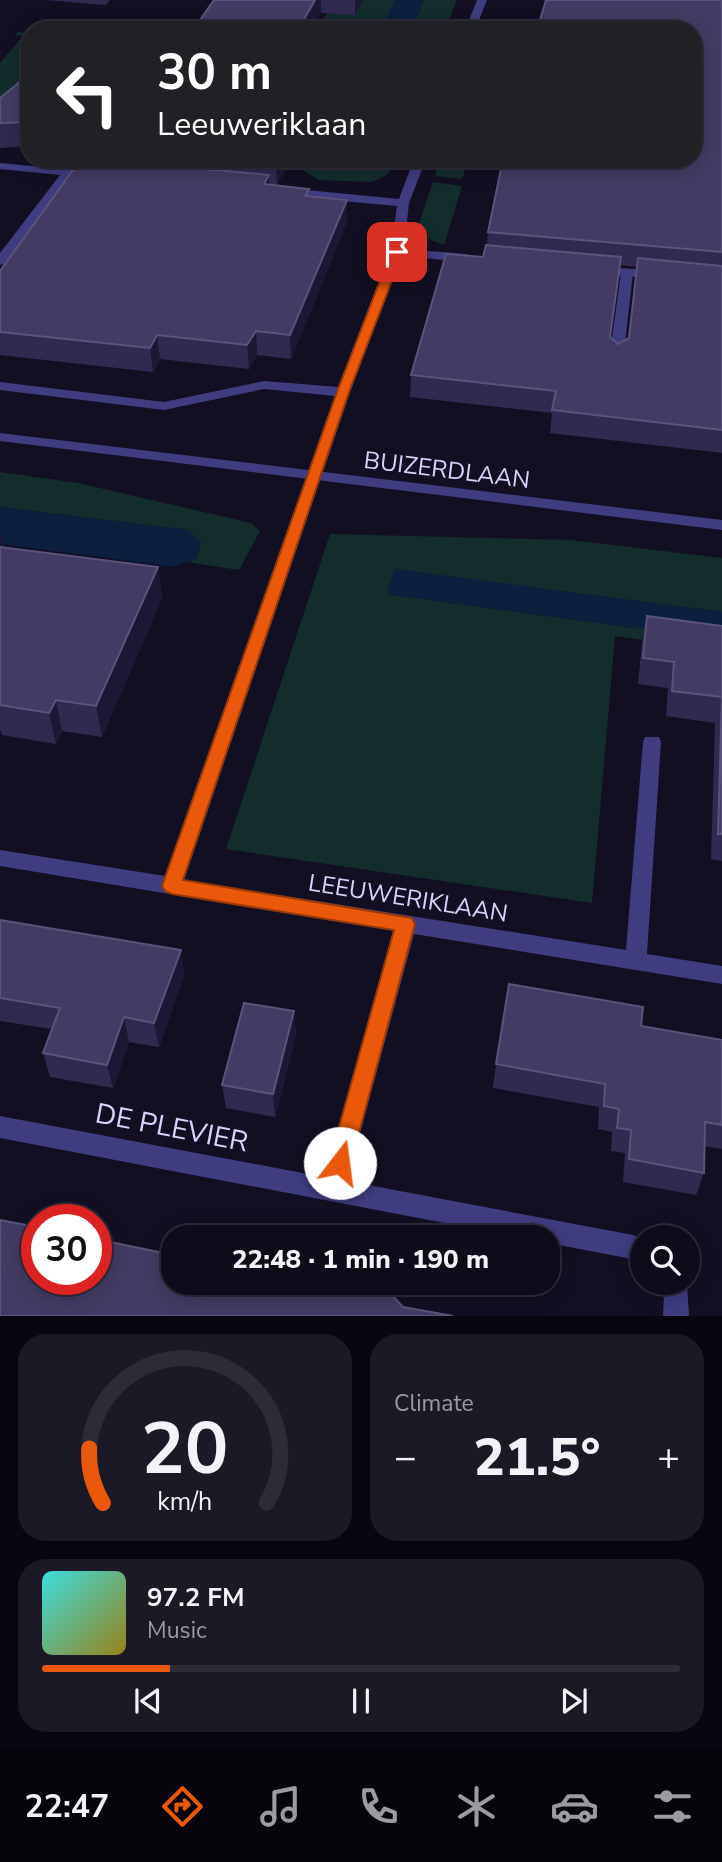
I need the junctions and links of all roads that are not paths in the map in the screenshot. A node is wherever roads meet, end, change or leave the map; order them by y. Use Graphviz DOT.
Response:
graph roads {
  1 [pos="482,0"];
  2 [pos="474,21"];
  3 [pos="0,166"];
  4 [pos="21,168"];
  5 [pos="23,168"];
  6 [pos="71,168"];
  7 [pos="416,168"];
  8 [pos="68,172"];
  9 [pos="108,176"];
  10 [pos="269,190"];
  11 [pos="403,202"];
  12 [pos="397,252"];
  13 [pos="479,259"];
  14 [pos="0,261"];
  15 [pos="585,269"];
  16 [pos="627,272"];
  17 [pos="667,276"];
  18 [pos="616,360"];
  19 [pos="0,386"];
  20 [pos="343,392"];
  21 [pos="0,437"];
  22 [pos="314,477"];
  23 [pos="722,525"];
  24 [pos="652,742"];
  25 [pos="0,858"];
  26 [pos="172,886"];
  27 [pos="406,924"];
  28 [pos="636,961"];
  29 [pos="722,975"];
  30 [pos="0,1127"];
  31 [pos="333,1189"];
  32 [pos="630,1246"];
  33 [pos="677,1295"];
  34 [pos="676,1316"];
  1 -- 2 [label="street"];
  3 -- 4 [label="street"];
  5 -- 8 [label="street"];
  6 -- 8 [label="street"];
  7 -- 11 [label="street"];
  8 -- 9 [label="street"];
  8 -- 14 [label="street"];
  10 -- 11 [label="street"];
  11 -- 12 [label="street"];
  12 -- 13 [label="street"];
  12 -- 20 [label="street"];
  15 -- 16 [label="street"];
  16 -- 17 [label="street"];
  16 -- 18 [label="street"];
  19 -- 20 [label="street"];
  20 -- 22 [label="street"];
  21 -- 22 [label="street, BUIZERDLAAN"];
  22 -- 23 [label="street, BUIZERDLAAN"];
  22 -- 26 [label="street"];
  24 -- 28 [label="street"];
  25 -- 26 [label="street, LEEUWERIKLAAN"];
  26 -- 27 [label="street, LEEUWERIKLAAN"];
  27 -- 28 [label="street, LEEUWERIKLAAN"];
  27 -- 31 [label="street"];
  28 -- 29 [label="street, LEEUWERIKLAAN"];
  30 -- 31 [label="street, DE PLEVIER"];
  31 -- 32 [label="street, DE PLEVIER"];
  33 -- 34 [label="street"];
}
